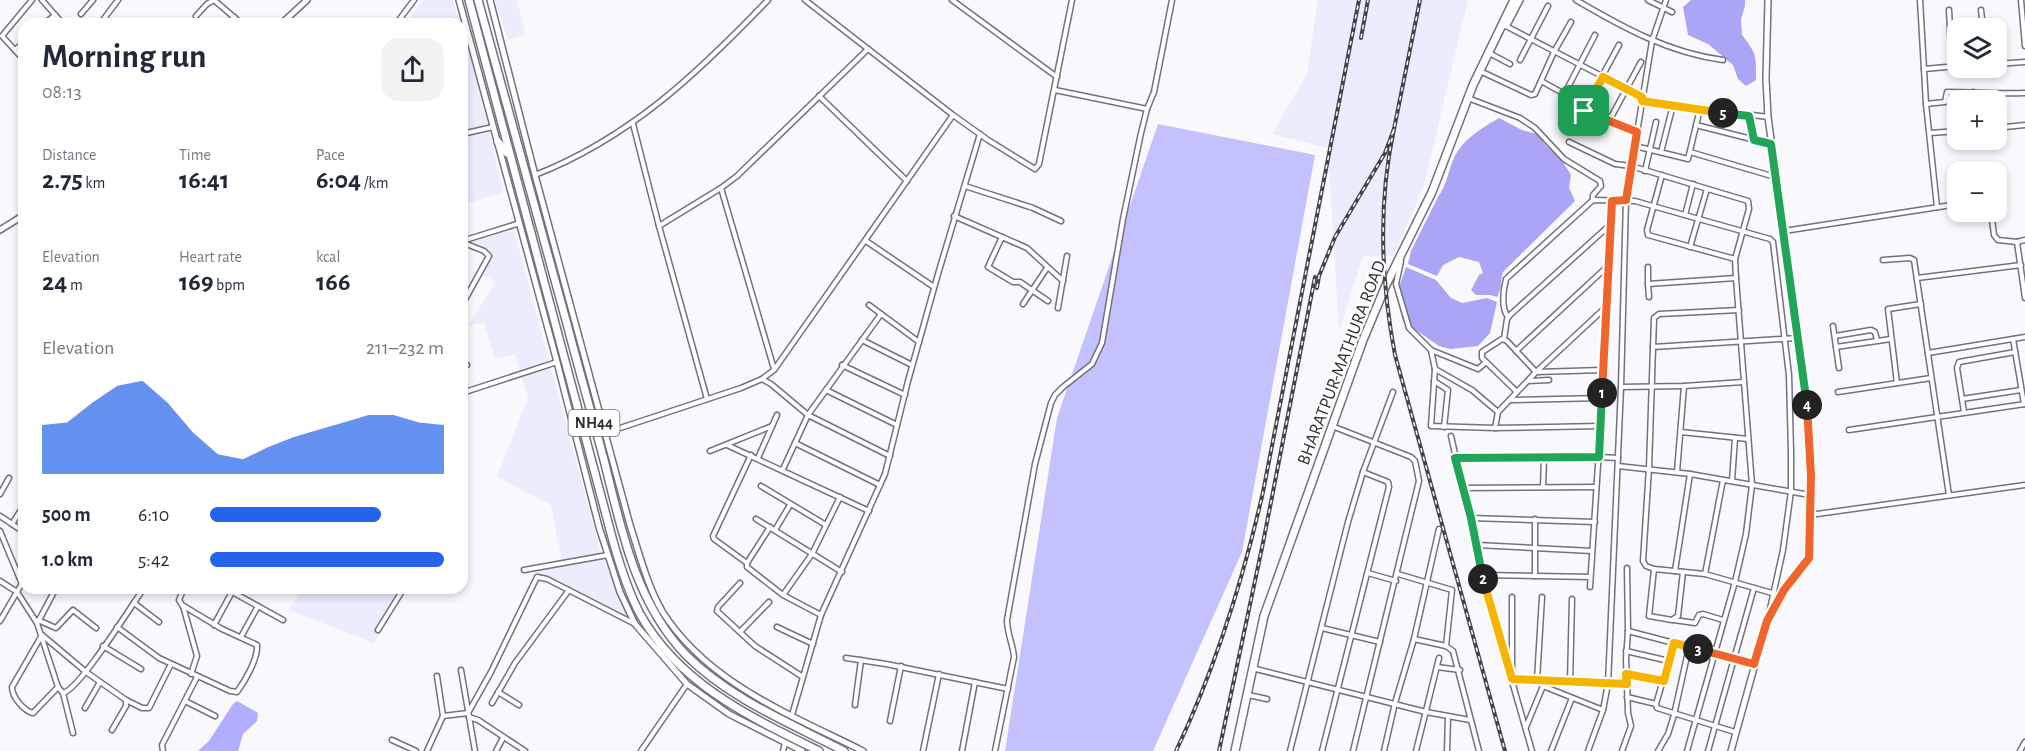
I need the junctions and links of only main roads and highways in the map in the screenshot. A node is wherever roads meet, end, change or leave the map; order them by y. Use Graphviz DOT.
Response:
graph roads {
  1 [pos="469,0"];
  2 [pos="478,0"];
  3 [pos="1514,0"];
  4 [pos="1519,0"];
  5 [pos="1502,28"];
  6 [pos="498,142"];
  7 [pos="509,154"];
  8 [pos="819,751"];
  9 [pos="844,751"];
  10 [pos="1235,751"];
  1 -- 7 [label="highway, NH44"];
  2 -- 9 [label="highway, NH44"];
  3 -- 5 [label="highway, BHARATPUR-MATHURA ROAD"];
  4 -- 5 [label="highway, BHARATPUR-MATHURA ROAD"];
  5 -- 10 [label="highway, BHARATPUR-MATHURA ROAD"];
  6 -- 7 [label="highway"];
  7 -- 8 [label="highway, NH44"];
}
